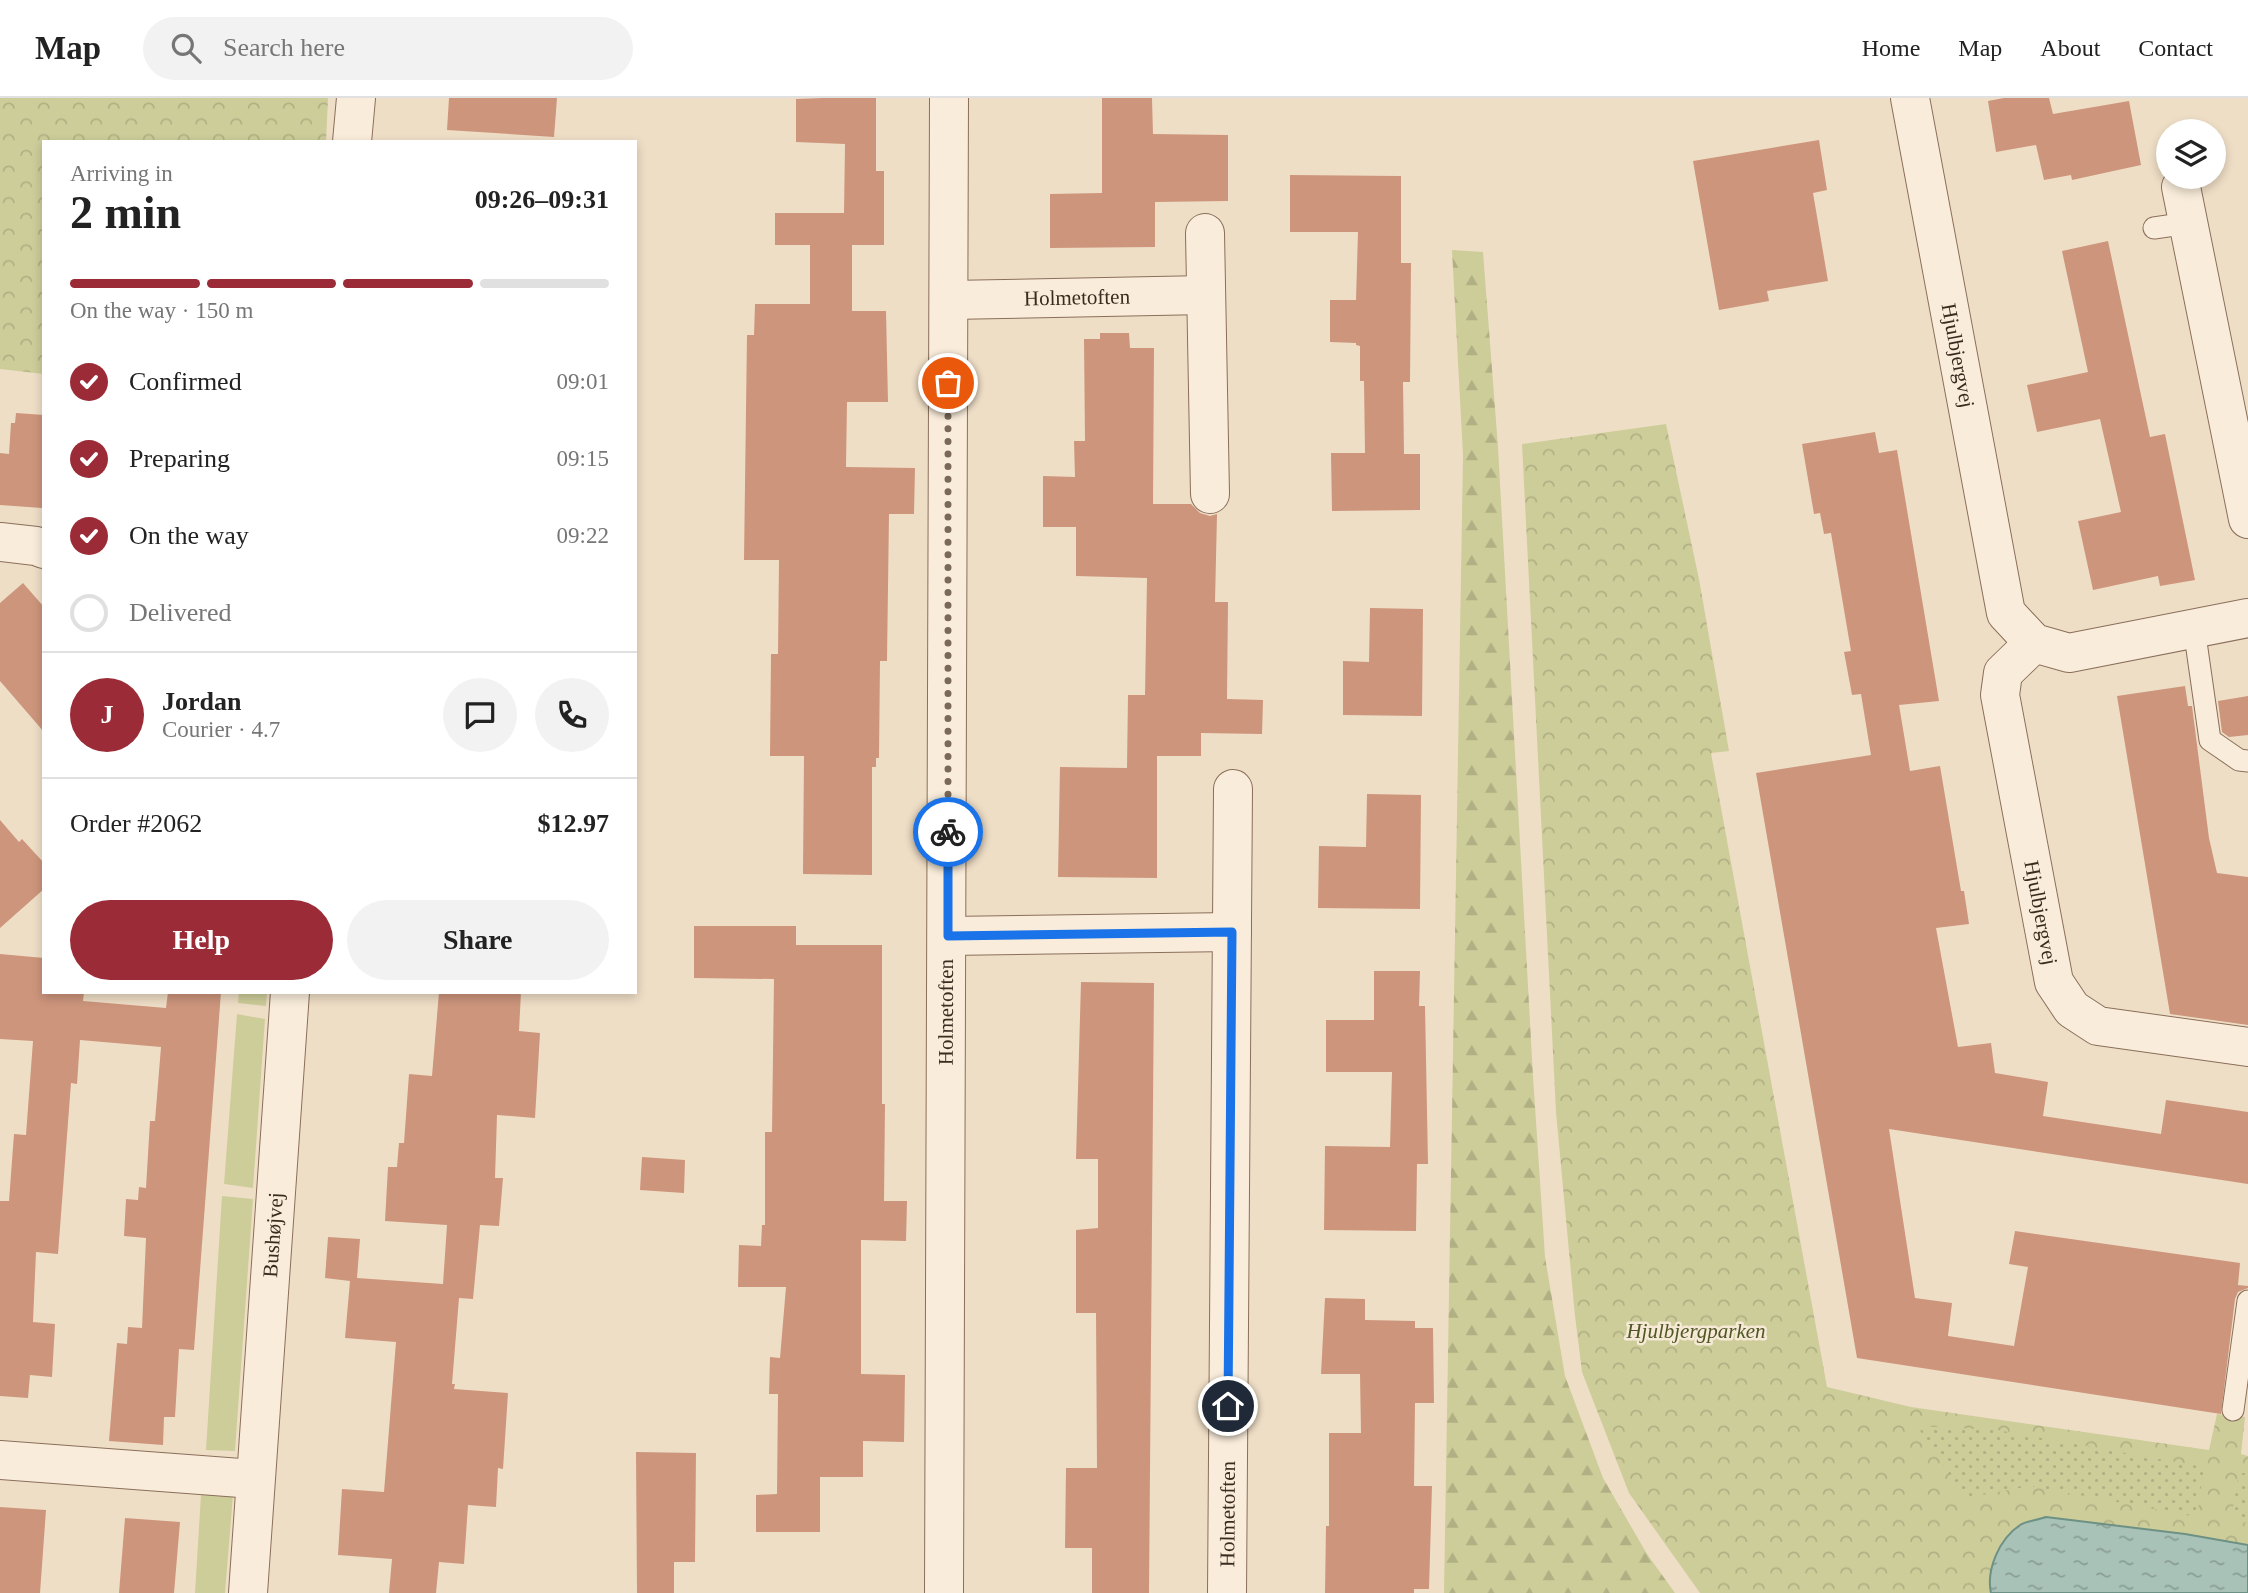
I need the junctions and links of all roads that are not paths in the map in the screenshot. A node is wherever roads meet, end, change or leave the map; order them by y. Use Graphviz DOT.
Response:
graph roads {
  1 [pos="356,98"];
  2 [pos="949,98"];
  3 [pos="1910,98"];
  4 [pos="352,140"];
  5 [pos="2174,213"];
  6 [pos="1205,233"];
  7 [pos="1206,295"];
  8 [pos="948,300"];
  9 [pos="1210,494"];
  10 [pos="2248,519"];
  11 [pos="0,542"];
  12 [pos="42,548"];
  13 [pos="2248,618"];
  14 [pos="2194,628"];
  15 [pos="2034,643"];
  16 [pos="2248,761"];
  17 [pos="1233,789"];
  18 [pos="1232,932"];
  19 [pos="948,936"];
  20 [pos="290,994"];
  21 [pos="2248,1047"];
  22 [pos="2248,1301"];
  23 [pos="2233,1410"];
  24 [pos="0,1460"];
  25 [pos="254,1479"];
  26 [pos="248,1593"];
  27 [pos="944,1593"];
  28 [pos="1227,1593"];
  1 -- 4 [label="street"];
  2 -- 8 [label="street, Holmetoften"];
  3 -- 15 [label="street, Hjulbjergvej"];
  5 -- 10 [label="street"];
  6 -- 7 [label="street"];
  7 -- 8 [label="street, Holmetoften"];
  7 -- 9 [label="street"];
  8 -- 19 [label="street, Holmetoften"];
  11 -- 12 [label="street"];
  13 -- 14 [label="street"];
  14 -- 15 [label="street"];
  14 -- 16 [label="lane"];
  15 -- 21 [label="street, Hjulbjergvej"];
  17 -- 18 [label="street, Holmetoften"];
  18 -- 19 [label="street, Holmetoften"];
  18 -- 28 [label="street, Holmetoften"];
  19 -- 27 [label="street, Holmetoften"];
  20 -- 25 [label="street, Bushøjvej"];
  22 -- 23 [label="lane"];
  24 -- 25 [label="street"];
  25 -- 26 [label="street, Bushøjvej"];
}
